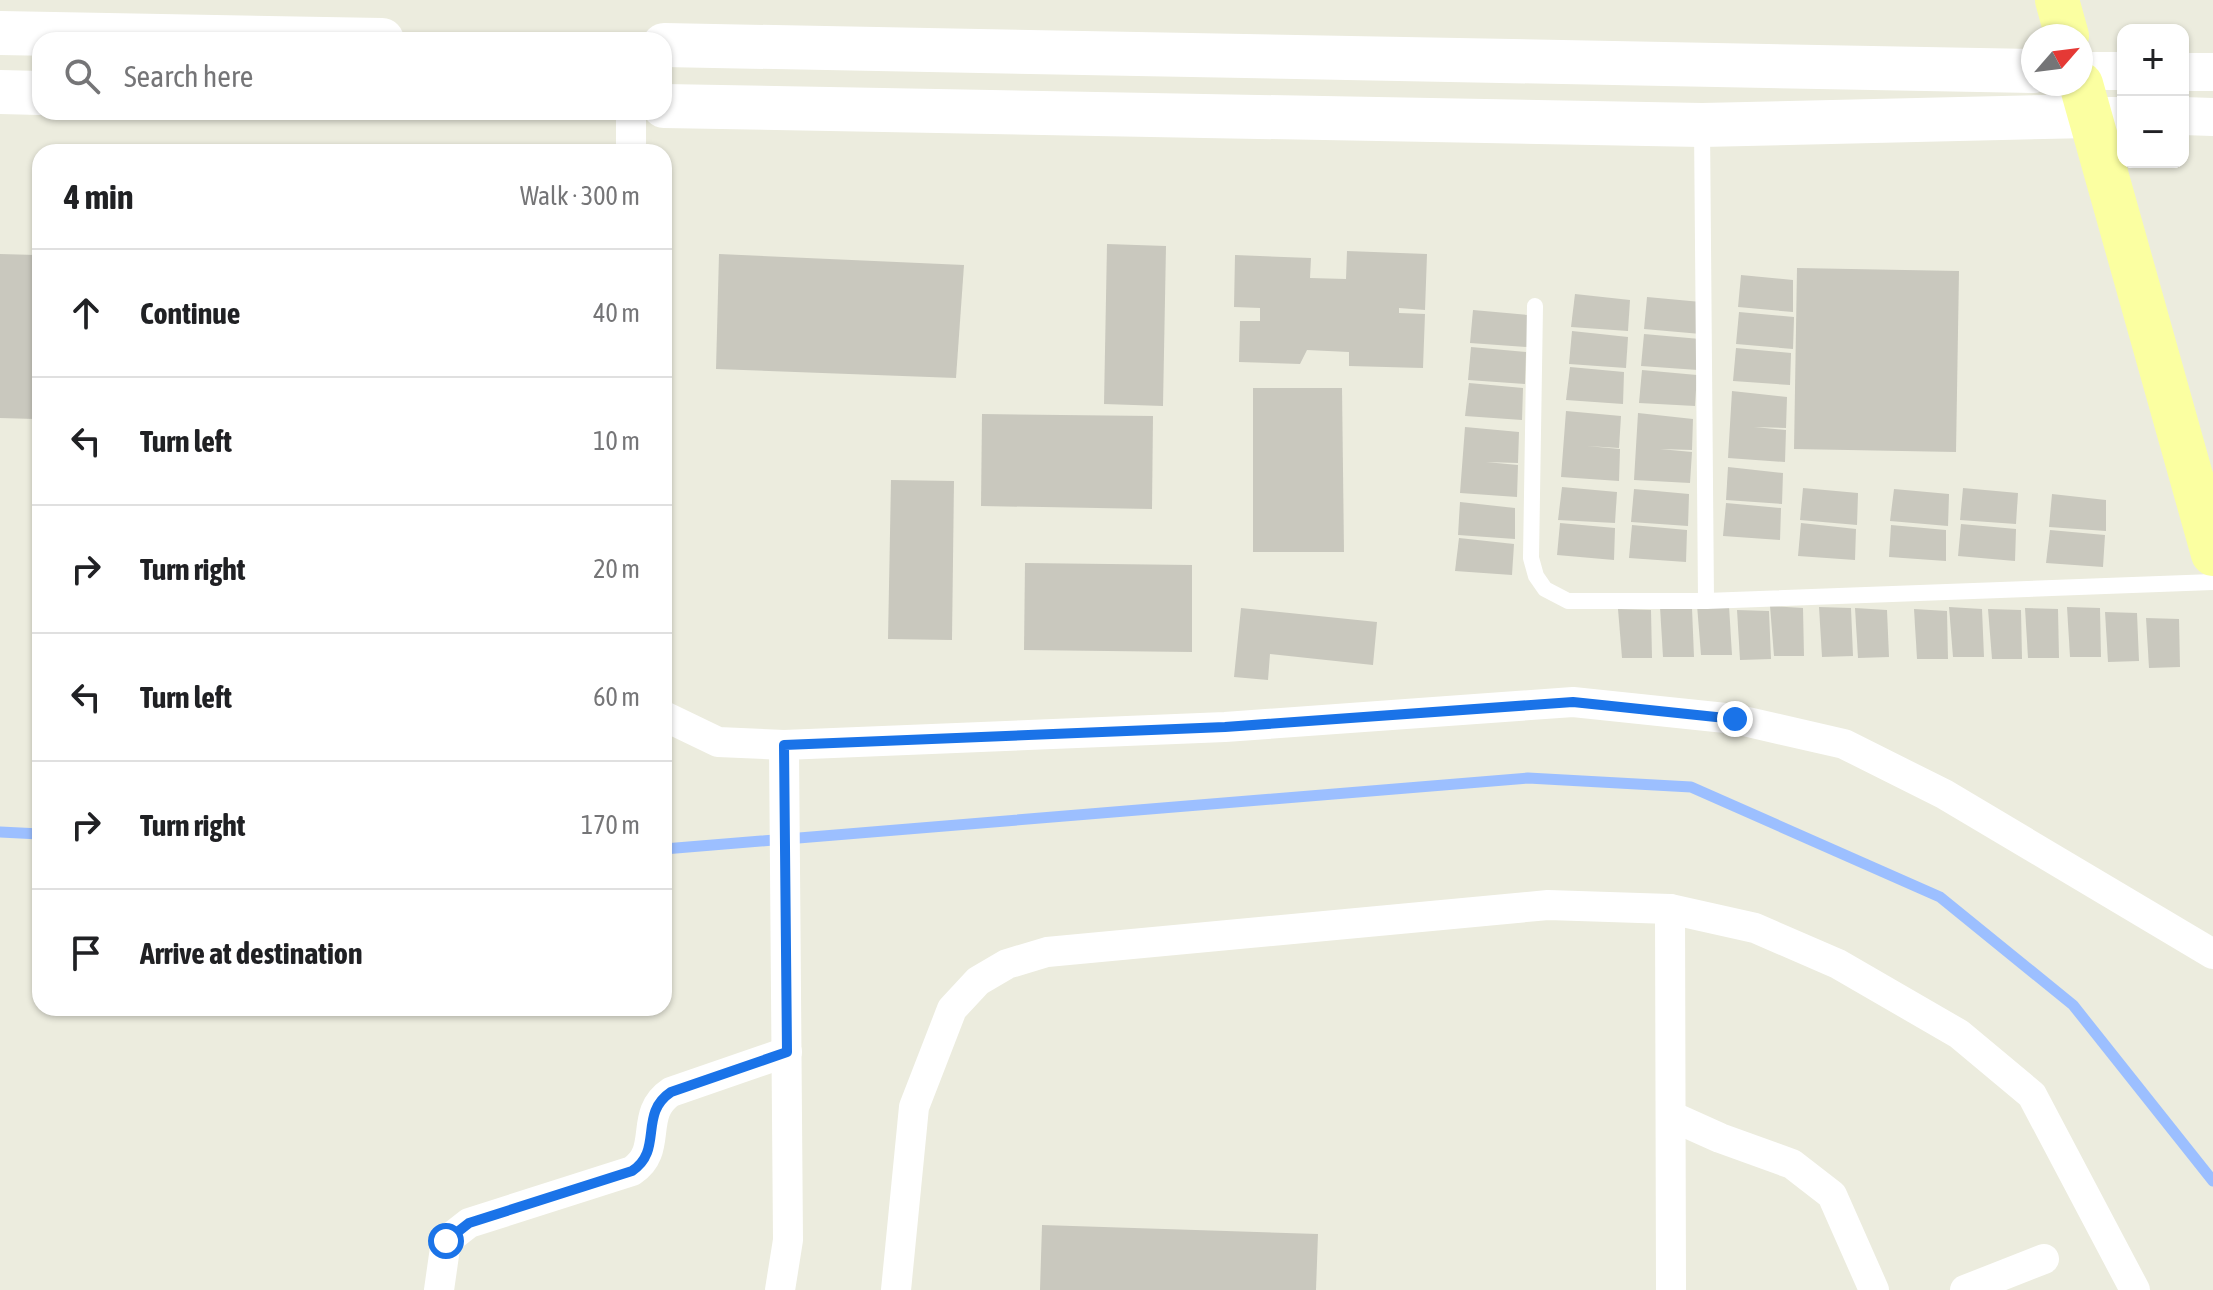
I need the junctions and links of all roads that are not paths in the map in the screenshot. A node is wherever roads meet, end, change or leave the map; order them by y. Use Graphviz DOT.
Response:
graph roads {
  1 [pos="2057,0"];
  2 [pos="2064,24"];
  3 [pos="0,33"];
  4 [pos="32,34"];
  5 [pos="672,45"];
  6 [pos="2021,71"];
  7 [pos="2093,71"];
  8 [pos="2117,71"];
  9 [pos="2189,72"];
  10 [pos="2213,72"];
  11 [pos="0,92"];
  12 [pos="32,93"];
  13 [pos="2098,105"];
  14 [pos="672,106"];
  15 [pos="2189,116"];
  16 [pos="2213,117"];
  17 [pos="631,120"];
  18 [pos="1702,125"];
  19 [pos="631,144"];
  20 [pos="1535,306"];
  21 [pos="2213,554"];
  22 [pos="2213,582"];
  23 [pos="1706,601"];
  24 [pos="672,720"];
  25 [pos="784,745"];
  26 [pos="1670,909"];
  27 [pos="2213,954"];
  28 [pos="787,1052"];
  29 [pos="1671,1116"];
  30 [pos="2044,1259"];
  31 [pos="439,1290"];
  32 [pos="780,1290"];
  33 [pos="896,1290"];
  34 [pos="1671,1290"];
  35 [pos="1874,1290"];
  36 [pos="1965,1290"];
  37 [pos="2135,1290"];
  1 -- 2 [label="main road"];
  3 -- 4 [label="main road"];
  5 -- 6 [label="main road"];
  7 -- 8 [label="street"];
  9 -- 10 [label="street"];
  11 -- 12 [label="main road"];
  13 -- 18 [label="main road"];
  13 -- 21 [label="main road"];
  14 -- 18 [label="main road"];
  15 -- 16 [label="street"];
  17 -- 19 [label="street"];
  18 -- 23 [label="lane"];
  20 -- 23 [label="lane"];
  22 -- 23 [label="lane"];
  24 -- 25 [label="street"];
  25 -- 27 [label="street"];
  25 -- 28 [label="street"];
  26 -- 29 [label="street"];
  26 -- 33 [label="street"];
  26 -- 37 [label="street"];
  28 -- 31 [label="street"];
  28 -- 32 [label="street"];
  29 -- 34 [label="street"];
  29 -- 35 [label="street"];
  30 -- 36 [label="street"];
}
